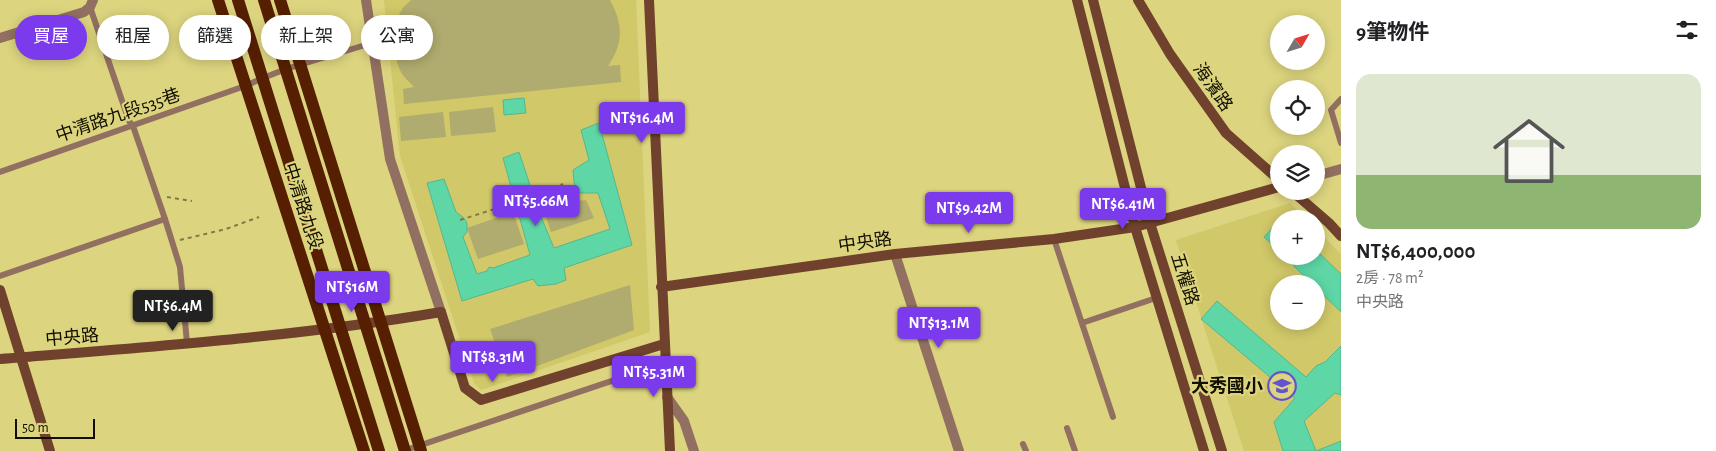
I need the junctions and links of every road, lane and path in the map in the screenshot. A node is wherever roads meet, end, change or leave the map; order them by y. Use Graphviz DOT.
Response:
graph roads {
  1 [pos="218,0"];
  2 [pos="238,0"];
  3 [pos="264,0"];
  4 [pos="280,0"];
  5 [pos="366,0"];
  6 [pos="649,0"];
  7 [pos="1077,0"];
  8 [pos="1093,0"];
  9 [pos="1138,0"];
  10 [pos="91,3"];
  11 [pos="368,15"];
  12 [pos="0,38"];
  13 [pos="361,47"];
  14 [pos="375,60"];
  15 [pos="301,66"];
  16 [pos="286,70"];
  17 [pos="263,78"];
  18 [pos="245,86"];
  19 [pos="1341,99"];
  20 [pos="133,126"];
  21 [pos="1339,128"];
  22 [pos="1341,143"];
  23 [pos="1341,169"];
  24 [pos="0,172"];
  25 [pos="1270,172"];
  26 [pos="1325,173"];
  27 [pos="563,184"];
  28 [pos="1270,190"];
  29 [pos="157,195"];
  30 [pos="530,195"];
  31 [pos="1302,200"];
  32 [pos="192,201"];
  33 [pos="501,207"];
  34 [pos="259,217"];
  35 [pos="166,218"];
  36 [pos="460,220"];
  37 [pos="1150,223"];
  38 [pos="1135,227"];
  39 [pos="1341,236"];
  40 [pos="1054,238"];
  41 [pos="173,242"];
  42 [pos="895,254"];
  43 [pos="0,276"];
  44 [pos="661,287"];
  45 [pos="0,290"];
  46 [pos="1156,298"];
  47 [pos="441,312"];
  48 [pos="381,322"];
  49 [pos="1082,323"];
  50 [pos="366,324"];
  51 [pos="325,328"];
  52 [pos="341,328"];
  53 [pos="187,343"];
  54 [pos="664,344"];
  55 [pos="22,357"];
  56 [pos="0,359"];
  57 [pos="665,363"];
  58 [pos="667,397"];
  59 [pos="1113,416"];
  60 [pos="1067,428"];
  61 [pos="420,448"];
  62 [pos="50,451"];
  63 [pos="364,451"];
  64 [pos="379,451"];
  65 [pos="404,451"];
  66 [pos="670,451"];
  67 [pos="694,451"];
  68 [pos="959,451"];
  69 [pos="1074,451"];
  70 [pos="1204,451"];
  71 [pos="1222,451"];
  1 -- 18 [label="main road, 中清路九段"];
  2 -- 17 [label="main road, 中清路九段"];
  3 -- 16 [label="main road, 中清路九段"];
  4 -- 15 [label="main road"];
  5 -- 11 [label="street"];
  6 -- 44 [label="street"];
  7 -- 38 [label="street, 五權路"];
  8 -- 37 [label="street, 五權路"];
  9 -- 25 [label="street, 海濱路"];
  10 -- 12 [label="street"];
  10 -- 20 [label="lane"];
  13 -- 15 [label="lane, 中清路九段535巷"];
  14 -- 47 [label="street"];
  15 -- 16 [label="lane, 中清路九段535巷"];
  15 -- 48 [label="main road"];
  16 -- 17 [label="lane, 中清路九段535巷"];
  16 -- 50 [label="main road, 中清路九段"];
  17 -- 18 [label="lane, 中清路九段535巷"];
  17 -- 52 [label="main road, 中清路九段"];
  18 -- 20 [label="lane, 中清路九段535巷"];
  18 -- 51 [label="main road, 中清路九段"];
  19 -- 21 [label="lane"];
  20 -- 24 [label="lane, 中清路九段535巷"];
  20 -- 29 [label="lane"];
  21 -- 22 [label="lane"];
  23 -- 26 [label="street"];
  27 -- 30 [label="path"];
  28 -- 37 [label="street, 中央路"];
  29 -- 32 [label="path"];
  29 -- 35 [label="lane"];
  31 -- 39 [label="street"];
  33 -- 36 [label="path"];
  34 -- 41 [label="path"];
  35 -- 41 [label="lane"];
  35 -- 43 [label="lane"];
  37 -- 38 [label="street, 中央路"];
  37 -- 71 [label="street, 五權路"];
  38 -- 40 [label="street, 中央路"];
  38 -- 46 [label="street, 五權路"];
  40 -- 42 [label="street, 中央路"];
  40 -- 49 [label="lane"];
  41 -- 53 [label="lane"];
  42 -- 44 [label="street, 中央路"];
  42 -- 68 [label="street"];
  44 -- 54 [label="street"];
  45 -- 55 [label="street"];
  46 -- 49 [label="lane"];
  46 -- 70 [label="street, 五權路"];
  47 -- 48 [label="street, 中央路"];
  47 -- 54 [label="street"];
  48 -- 50 [label="street, 中央路"];
  48 -- 61 [label="main road"];
  49 -- 59 [label="lane"];
  50 -- 52 [label="street, 中央路"];
  50 -- 65 [label="main road, 中清路九段"];
  51 -- 52 [label="street, 中央路"];
  51 -- 53 [label="street, 中央路"];
  51 -- 63 [label="main road, 中清路九段"];
  52 -- 64 [label="main road, 中清路九段"];
  53 -- 55 [label="street, 中央路"];
  54 -- 57 [label="street"];
  55 -- 56 [label="street, 中央路"];
  55 -- 62 [label="street"];
  57 -- 58 [label="street"];
  57 -- 61 [label="lane"];
  58 -- 66 [label="street"];
  58 -- 67 [label="street"];
  60 -- 69 [label="lane"];
  61 -- 65 [label="lane"];
}
